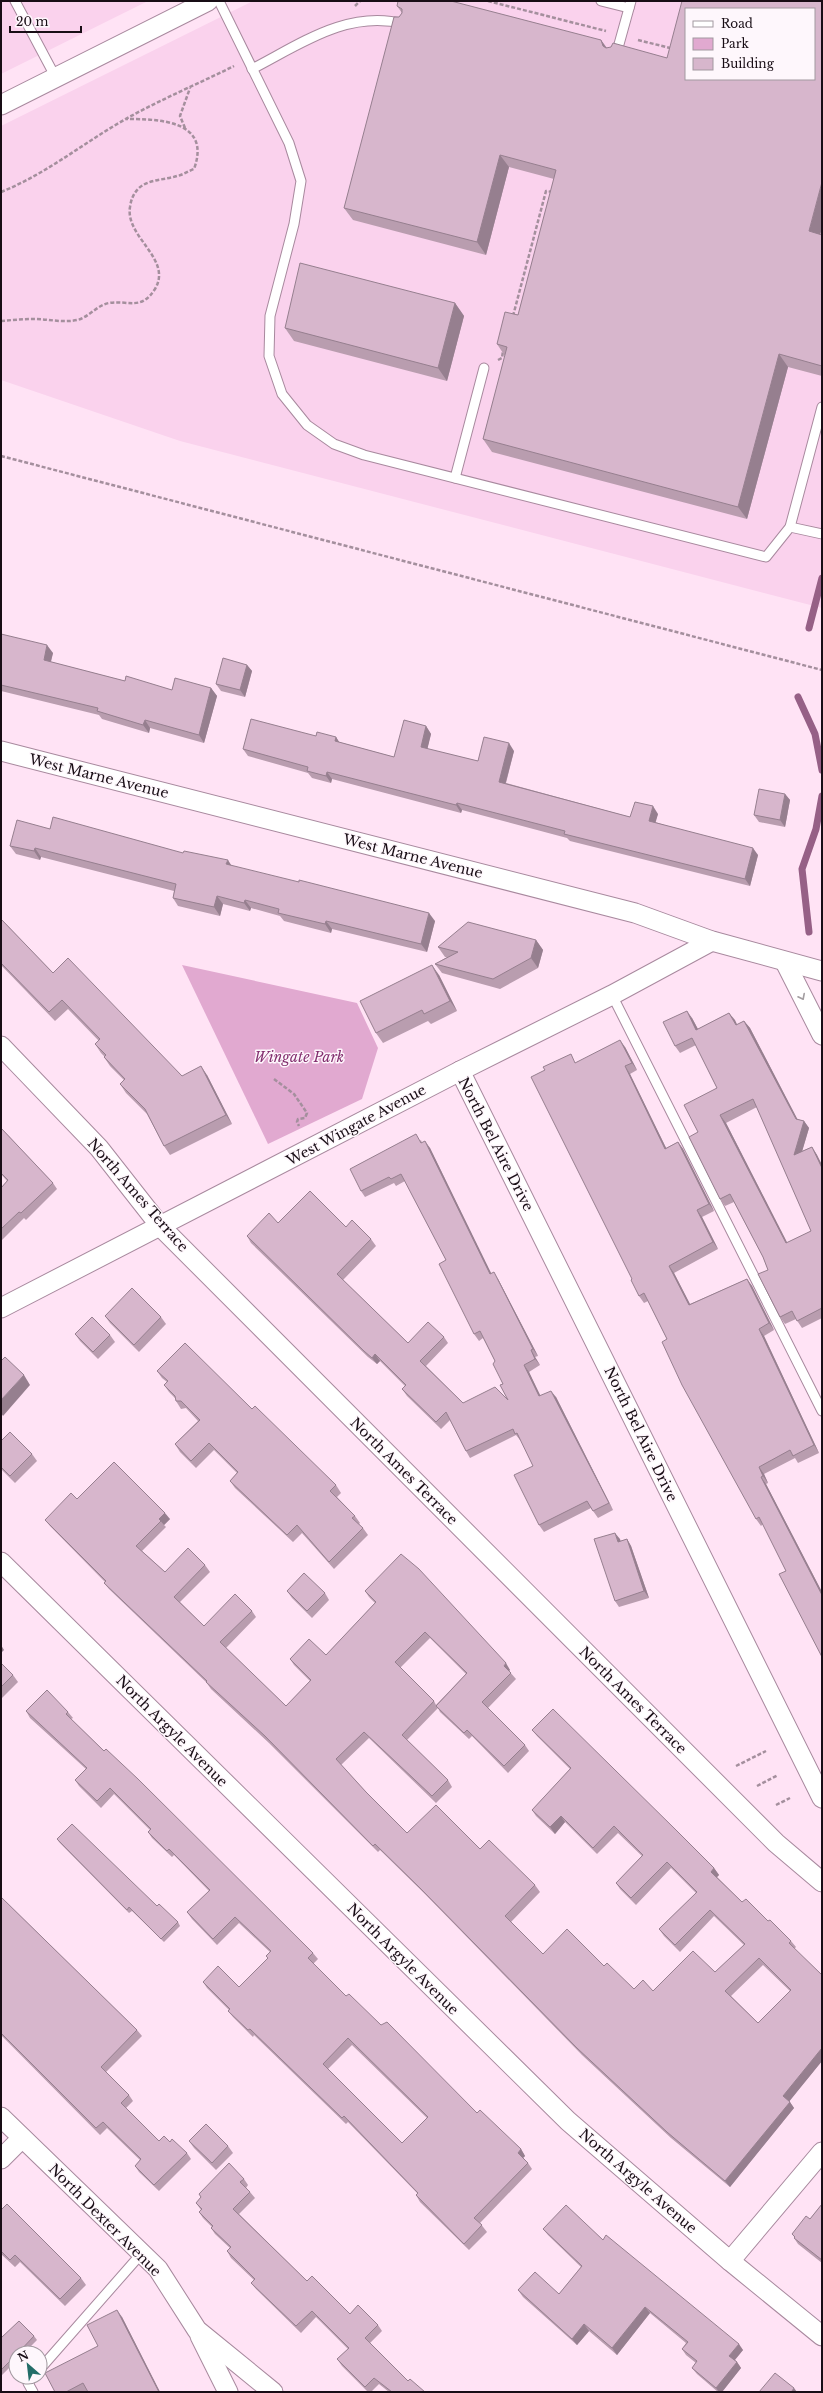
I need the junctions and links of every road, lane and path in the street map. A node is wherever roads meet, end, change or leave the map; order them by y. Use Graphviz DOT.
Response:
graph roads {
  1 [pos="14,1"];
  2 [pos="208,1"];
  3 [pos="219,1"];
  4 [pos="488,1"];
  5 [pos="601,1"];
  6 [pos="630,5"];
  7 [pos="405,24"];
  8 [pos="621,35"];
  9 [pos="672,41"];
  10 [pos="670,48"];
  11 [pos="669,54"];
  12 [pos="616,55"];
  13 [pos="232,67"];
  14 [pos="252,69"];
  15 [pos="56,78"];
  16 [pos="191,88"];
  17 [pos="1,105"];
  18 [pos="126,119"];
  19 [pos="185,128"];
  20 [pos="1,192"];
  21 [pos="560,194"];
  22 [pos="1,321"];
  23 [pos="511,323"];
  24 [pos="505,344"];
  25 [pos="484,368"];
  26 [pos="822,407"];
  27 [pos="1,456"];
  28 [pos="455,478"];
  29 [pos="790,527"];
  30 [pos="822,534"];
  31 [pos="822,670"];
  32 [pos="1,751"];
  33 [pos="712,941"];
  34 [pos="785,962"];
  35 [pos="822,971"];
  36 [pos="612,995"];
  37 [pos="822,1036"];
  38 [pos="1,1046"];
  39 [pos="460,1071"];
  40 [pos="274,1080"];
  41 [pos="298,1126"];
  42 [pos="161,1227"];
  43 [pos="1,1308"];
  44 [pos="822,1411"];
  45 [pos="1,1562"];
  46 [pos="766,1751"];
  47 [pos="736,1766"];
  48 [pos="778,1775"];
  49 [pos="756,1786"];
  50 [pos="790,1798"];
  51 [pos="822,1798"];
  52 [pos="776,1805"];
  53 [pos="822,1882"];
  54 [pos="1,2117"];
  55 [pos="22,2138"];
  56 [pos="822,2152"];
  57 [pos="1,2159"];
  58 [pos="142,2254"];
  59 [pos="730,2261"];
  60 [pos="197,2330"];
  61 [pos="822,2336"];
  62 [pos="48,2360"];
  63 [pos="228,2392"];
  64 [pos="273,2392"];
  1 -- 15 [label="lane"];
  2 -- 15 [label="street"];
  3 -- 14 [label="lane"];
  4 -- 8 [label="path"];
  5 -- 6 [label="lane"];
  6 -- 8 [label="lane"];
  7 -- 14 [label="lane"];
  8 -- 10 [label="path"];
  8 -- 12 [label="lane"];
  9 -- 10 [label="path"];
  10 -- 11 [label="path"];
  13 -- 16 [label="path"];
  14 -- 28 [label="lane"];
  15 -- 17 [label="street"];
  16 -- 18 [label="path"];
  16 -- 19 [label="path"];
  18 -- 19 [label="path"];
  18 -- 20 [label="path"];
  19 -- 22 [label="path"];
  21 -- 23 [label="path"];
  24 -- 25 [label="path"];
  25 -- 28 [label="lane"];
  26 -- 29 [label="lane"];
  27 -- 31 [label="path"];
  28 -- 29 [label="lane"];
  29 -- 30 [label="lane"];
  32 -- 33 [label="street, West Marne Avenue"];
  33 -- 34 [label="street, West Marne Avenue"];
  33 -- 36 [label="street, West Wingate Avenue"];
  34 -- 35 [label="street, West Marne Avenue"];
  34 -- 37 [label="street, one-way"];
  36 -- 39 [label="street, West Wingate Avenue"];
  36 -- 44 [label="lane"];
  38 -- 42 [label="street, North Ames Terrace"];
  39 -- 42 [label="street, West Wingate Avenue"];
  39 -- 51 [label="street, North Bel Aire Drive"];
  40 -- 41 [label="path"];
  42 -- 43 [label="street, West Wingate Avenue"];
  42 -- 53 [label="street, North Ames Terrace"];
  45 -- 59 [label="street, North Argyle Avenue"];
  46 -- 47 [label="path"];
  48 -- 49 [label="path"];
  50 -- 52 [label="path"];
  54 -- 55 [label="street, North Dexter Avenue"];
  55 -- 57 [label="street"];
  55 -- 58 [label="street, North Dexter Avenue"];
  56 -- 59 [label="street"];
  58 -- 60 [label="street, North Dexter Avenue"];
  58 -- 62 [label="lane"];
  59 -- 61 [label="street, North Argyle Avenue"];
  60 -- 63 [label="street"];
  60 -- 64 [label="street, North Dexter Avenue"];
}
